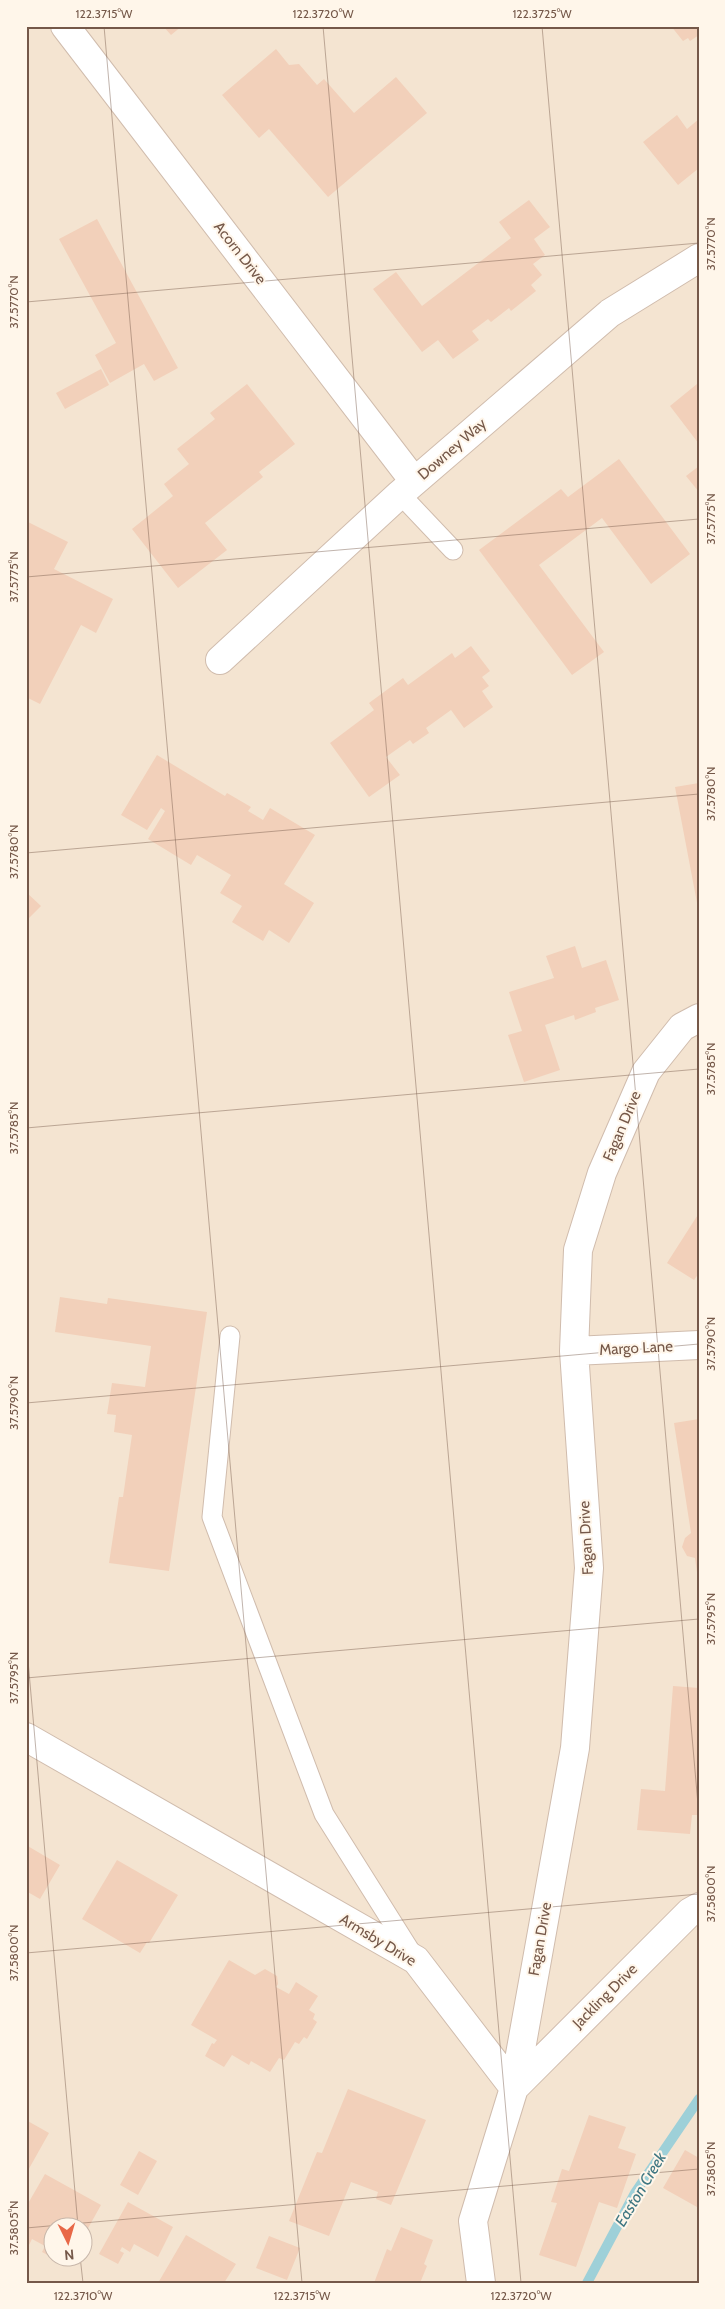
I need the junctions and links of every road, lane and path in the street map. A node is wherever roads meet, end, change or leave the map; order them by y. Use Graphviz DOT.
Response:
graph roads {
  1 [pos="65,26"];
  2 [pos="699,258"];
  3 [pos="407,487"];
  4 [pos="453,550"];
  5 [pos="220,660"];
  6 [pos="699,1018"];
  7 [pos="230,1336"];
  8 [pos="699,1345"];
  9 [pos="574,1350"];
  10 [pos="26,1737"];
  11 [pos="699,1907"];
  12 [pos="416,1960"];
  13 [pos="514,2088"];
  14 [pos="481,2283"];
  1 -- 3 [label="street, Acorn Drive"];
  2 -- 3 [label="street, Downey Way"];
  3 -- 4 [label="lane"];
  3 -- 5 [label="street, Downey Way"];
  6 -- 9 [label="street, Fagan Drive"];
  7 -- 12 [label="lane"];
  8 -- 9 [label="street, Margo Lane"];
  9 -- 13 [label="street, Fagan Drive"];
  10 -- 12 [label="street, Armsby Drive"];
  11 -- 13 [label="street, Jackling Drive"];
  12 -- 13 [label="street, Armsby Drive"];
  13 -- 14 [label="street"];
}
